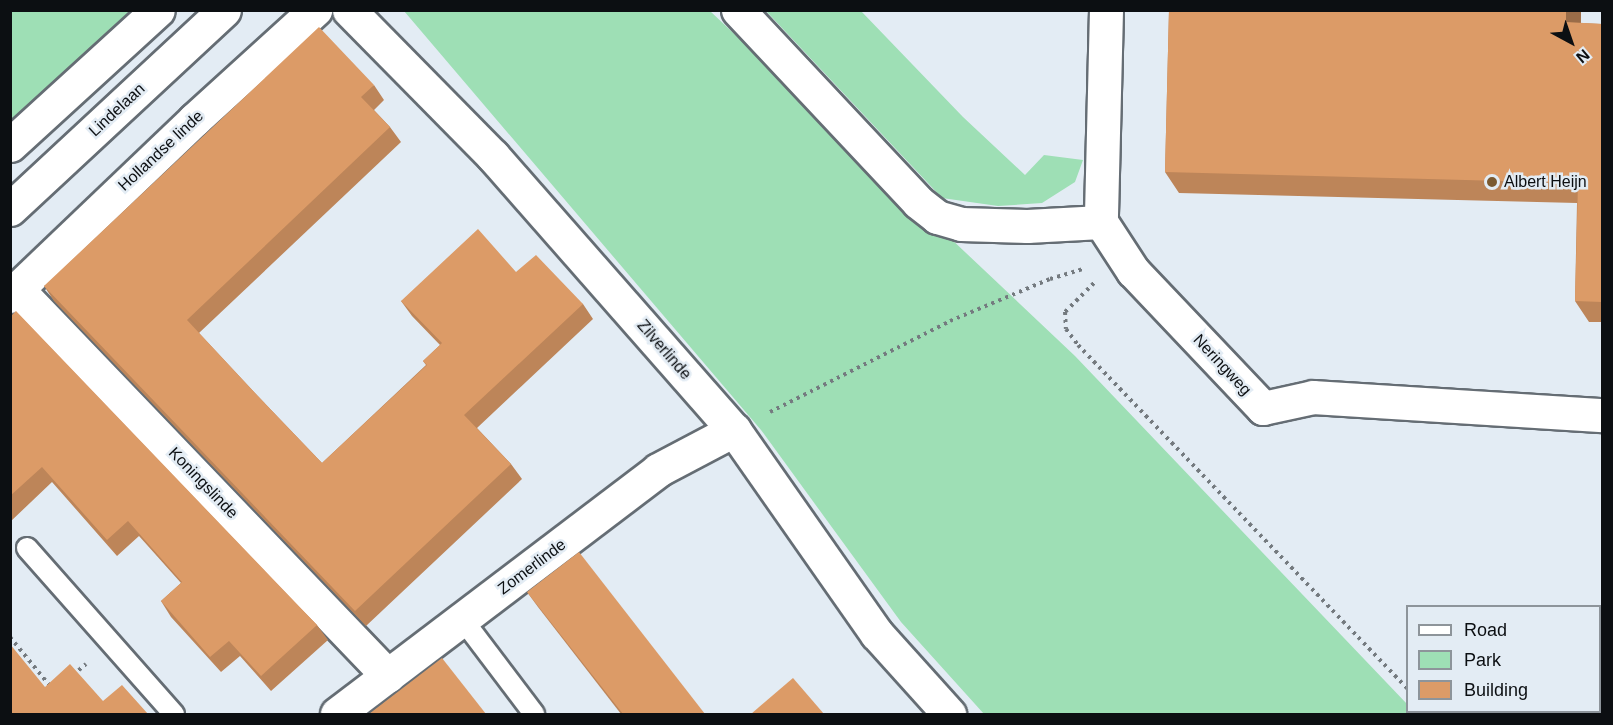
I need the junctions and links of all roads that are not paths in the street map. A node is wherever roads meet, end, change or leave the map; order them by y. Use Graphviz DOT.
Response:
graph roads {
  1 [pos="158,10"];
  2 [pos="224,10"];
  3 [pos="315,10"];
  4 [pos="349,10"];
  5 [pos="738,10"];
  6 [pos="1106,10"];
  7 [pos="10,145"];
  8 [pos="10,209"];
  9 [pos="1101,222"];
  10 [pos="14,292"];
  11 [pos="1602,415"];
  12 [pos="734,430"];
  13 [pos="27,548"];
  14 [pos="463,620"];
  15 [pos="388,676"];
  16 [pos="347,712"];
  17 [pos="174,714"];
  18 [pos="534,714"];
  19 [pos="950,714"];
  1 -- 7 [label="street"];
  2 -- 8 [label="street, Lindelaan"];
  3 -- 10 [label="street, Hollandse linde"];
  4 -- 12 [label="street, Zilverlinde"];
  5 -- 9 [label="street"];
  6 -- 9 [label="street"];
  9 -- 11 [label="street, Neringweg"];
  10 -- 15 [label="street, Koningslinde"];
  12 -- 14 [label="street, Zomerlinde"];
  12 -- 19 [label="street, Zilverlinde"];
  13 -- 17 [label="lane"];
  14 -- 15 [label="street, Zomerlinde"];
  14 -- 18 [label="lane"];
  15 -- 16 [label="street, Zomerlinde"];
}
